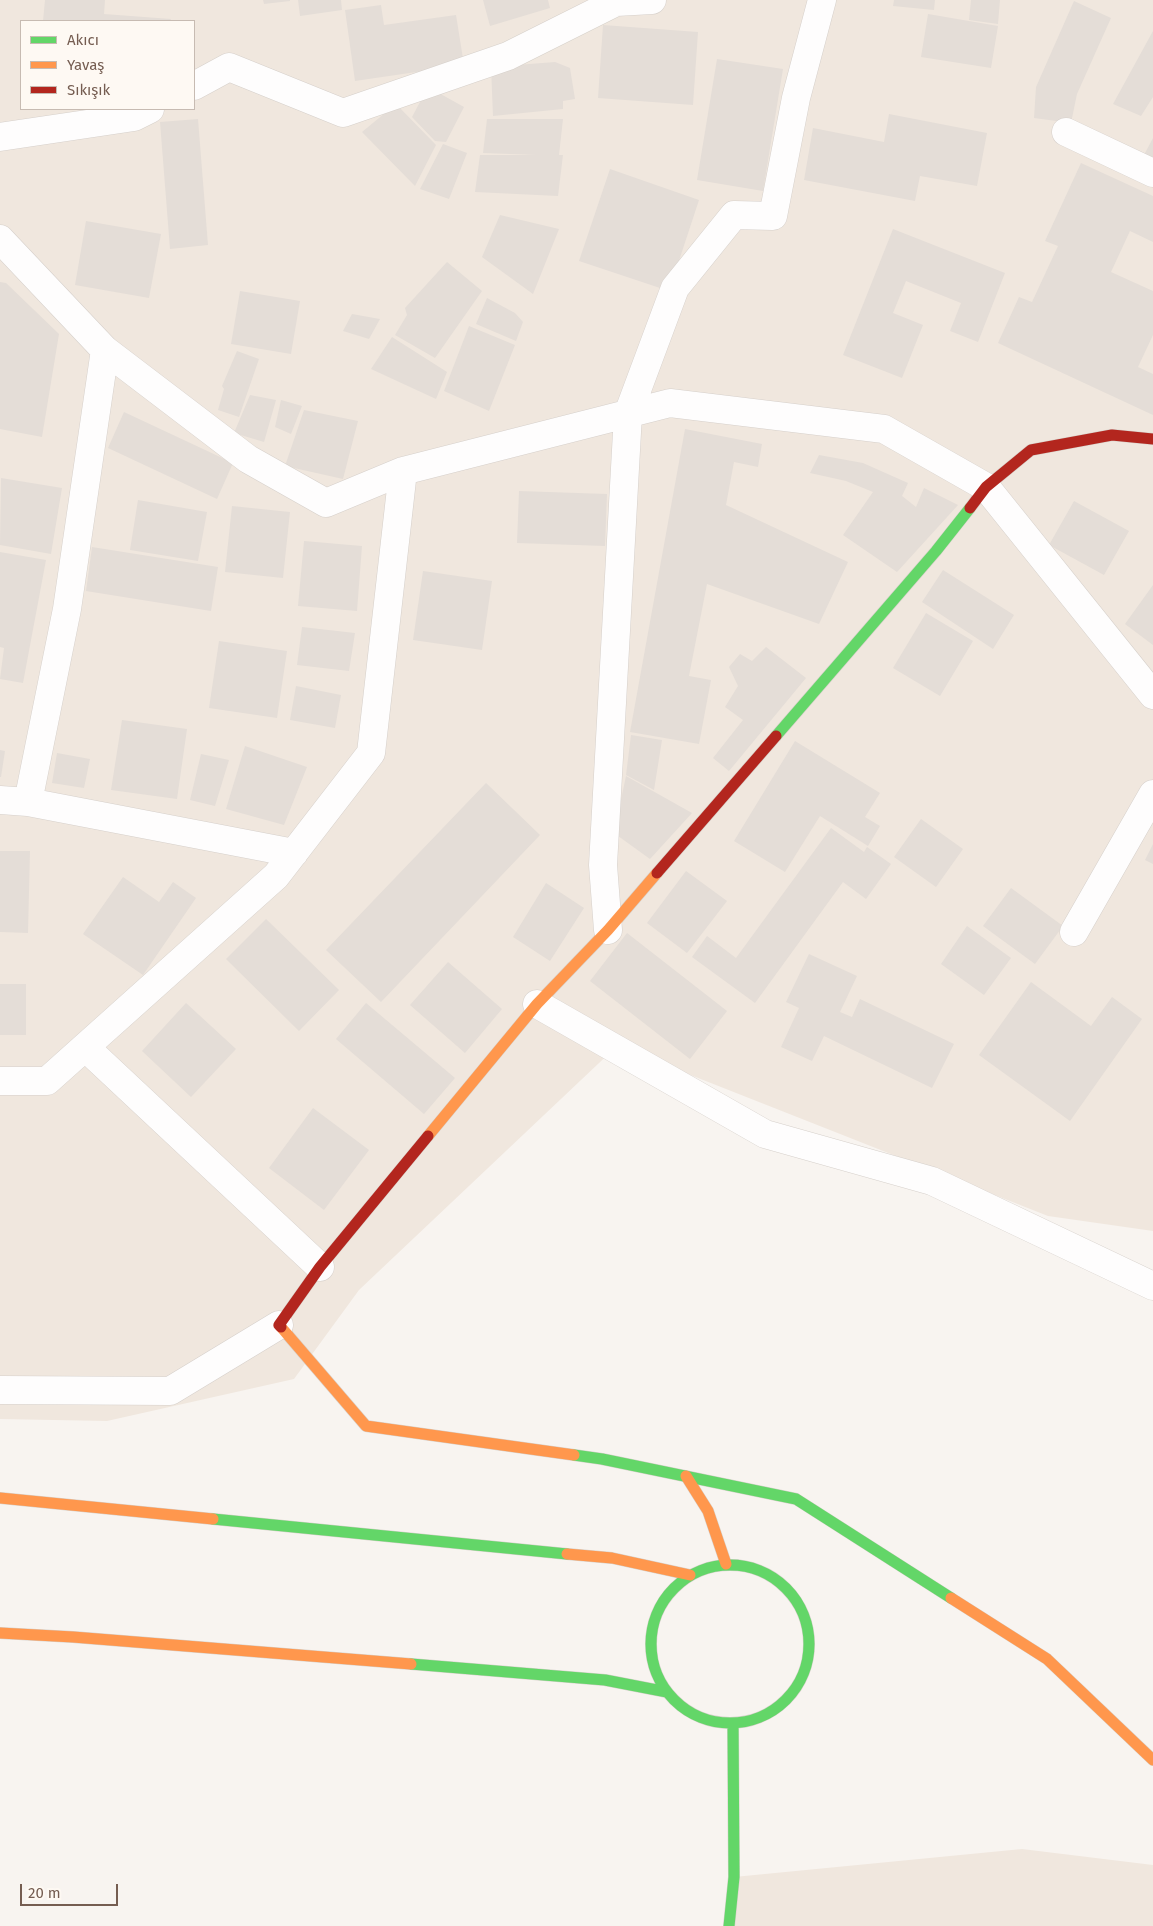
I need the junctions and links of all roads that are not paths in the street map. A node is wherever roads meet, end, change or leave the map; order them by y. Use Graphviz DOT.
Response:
graph roads {
  1 [pos="652,0"];
  2 [pos="822,0"];
  3 [pos="195,85"];
  4 [pos="148,110"];
  5 [pos="1066,132"];
  6 [pos="0,136"];
  7 [pos="1153,173"];
  8 [pos="0,239"];
  9 [pos="105,350"];
  10 [pos="628,414"];
  11 [pos="1153,439"];
  12 [pos="403,471"];
  13 [pos="986,487"];
  14 [pos="1153,695"];
  15 [pos="1153,794"];
  16 [pos="0,800"];
  17 [pos="28,802"];
  18 [pos="294,852"];
  19 [pos="608,930"];
  20 [pos="1074,932"];
  21 [pos="537,1004"];
  22 [pos="85,1047"];
  23 [pos="0,1081"];
  24 [pos="320,1267"];
  25 [pos="1153,1286"];
  26 [pos="279,1325"];
  27 [pos="0,1390"];
  28 [pos="686,1476"];
  29 [pos="0,1498"];
  30 [pos="726,1564"];
  31 [pos="690,1575"];
  32 [pos="0,1633"];
  33 [pos="667,1692"];
  34 [pos="733,1723"];
  35 [pos="1153,1760"];
  36 [pos="729,1926"];
  1 -- 3 [label="street"];
  2 -- 10 [label="street"];
  4 -- 6 [label="street"];
  5 -- 7 [label="street"];
  8 -- 9 [label="street"];
  9 -- 12 [label="street"];
  9 -- 17 [label="street"];
  10 -- 12 [label="street"];
  10 -- 13 [label="street"];
  10 -- 19 [label="street"];
  11 -- 13 [label="street"];
  12 -- 18 [label="street"];
  13 -- 14 [label="street"];
  13 -- 19 [label="street"];
  15 -- 20 [label="street"];
  16 -- 17 [label="street"];
  17 -- 18 [label="street"];
  18 -- 22 [label="street"];
  19 -- 21 [label="street"];
  21 -- 24 [label="street"];
  21 -- 25 [label="street"];
  22 -- 23 [label="street"];
  22 -- 24 [label="street"];
  24 -- 26 [label="street"];
  26 -- 27 [label="street"];
  26 -- 28 [label="street"];
  28 -- 30 [label="street"];
  28 -- 35 [label="street"];
  29 -- 31 [label="street"];
  30 -- 31 [label="street"];
  30 -- 34 [label="street"];
  31 -- 33 [label="street"];
  32 -- 33 [label="street"];
  33 -- 34 [label="street"];
  34 -- 36 [label="street"];
}
